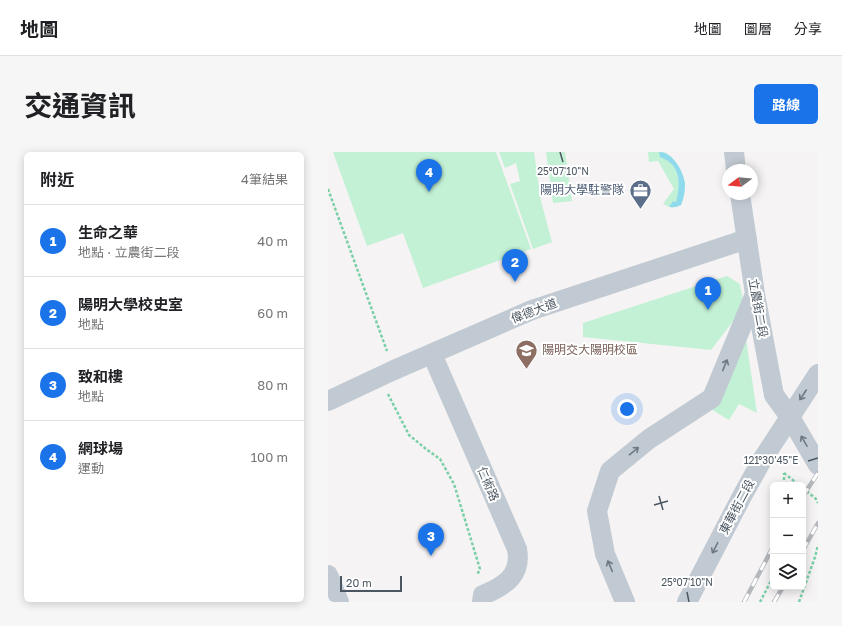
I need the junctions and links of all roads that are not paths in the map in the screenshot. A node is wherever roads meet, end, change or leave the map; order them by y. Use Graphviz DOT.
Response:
graph roads {
  1 [pos="734,152"];
  2 [pos="735,164"];
  3 [pos="741,200"];
  4 [pos="747,239"];
  5 [pos="755,294"];
  6 [pos="432,354"];
  7 [pos="818,374"];
  8 [pos="328,401"];
  9 [pos="790,417"];
  10 [pos="818,465"];
  11 [pos="328,574"];
  12 [pos="338,602"];
  13 [pos="482,602"];
  14 [pos="625,602"];
  15 [pos="687,602"];
  1 -- 2 [label="street"];
  3 -- 4 [label="street, 立農街二段"];
  4 -- 5 [label="street, 立農街二段"];
  4 -- 6 [label="street, 偉德大道"];
  5 -- 9 [label="street, 立農街二段"];
  14 -- 5 [label="street, one-way"];
  6 -- 8 [label="street, 偉德大道"];
  6 -- 13 [label="street, 仁術路"];
  7 -- 9 [label="street, 東華街二段, one-way"];
  10 -- 9 [label="street, 立農街二段, one-way"];
  9 -- 15 [label="street, 東華街二段, one-way"];
  11 -- 12 [label="street"];
}
